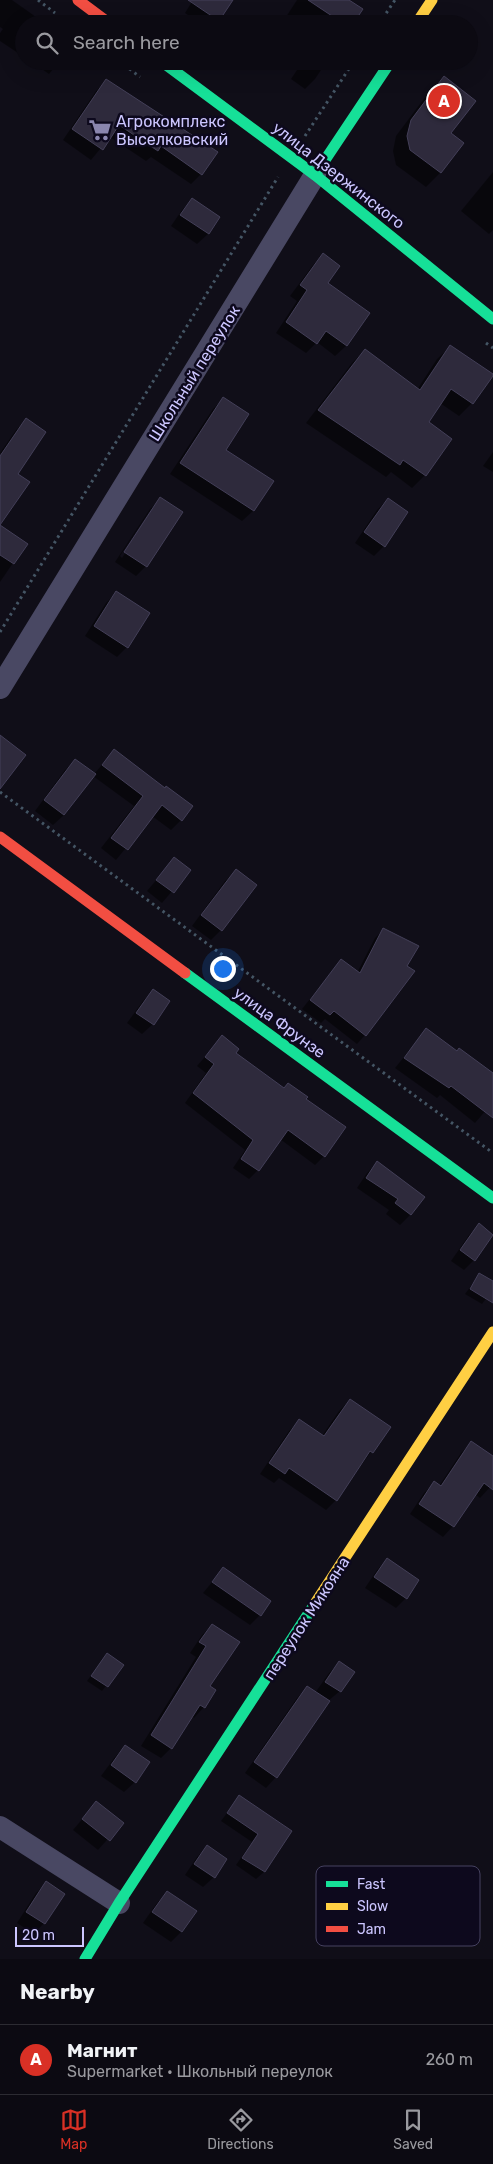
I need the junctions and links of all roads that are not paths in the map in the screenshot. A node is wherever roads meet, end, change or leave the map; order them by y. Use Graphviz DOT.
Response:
graph roads {
  1 [pos="78,0"];
  2 [pos="432,0"];
  3 [pos="98,15"];
  4 [pos="422,15"];
  5 [pos="173,70"];
  6 [pos="385,70"];
  7 [pos="316,175"];
  8 [pos="493,319"];
  9 [pos="0,688"];
  10 [pos="0,837"];
  11 [pos="493,1198"];
  12 [pos="493,1332"];
  13 [pos="0,1827"];
  14 [pos="118,1903"];
  15 [pos="85,1959"];
  1 -- 3 [label="street"];
  2 -- 4 [label="street"];
  5 -- 7 [label="street, улица Дзержинского"];
  6 -- 7 [label="street, Школьный переулок"];
  7 -- 8 [label="street, улица Дзержинского"];
  7 -- 9 [label="street, Школьный переулок"];
  10 -- 11 [label="street, улица Фрунзе"];
  12 -- 14 [label="street, переулок Микояна"];
  13 -- 14 [label="street"];
  14 -- 15 [label="street, переулок Микояна"];
}
